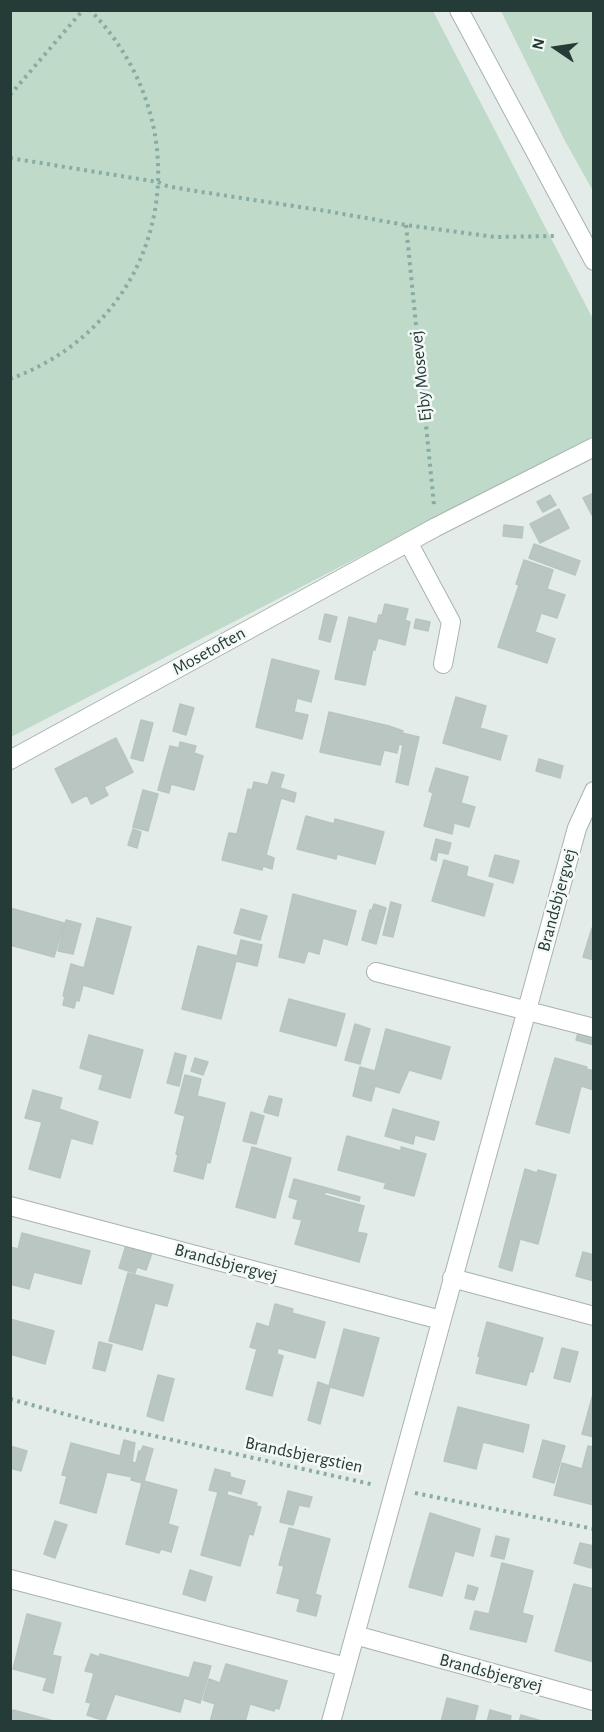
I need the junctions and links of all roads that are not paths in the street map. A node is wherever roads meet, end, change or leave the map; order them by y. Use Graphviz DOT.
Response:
graph roads {
  1 [pos="459,10"];
  2 [pos="594,261"];
  3 [pos="594,447"];
  4 [pos="408,542"];
  5 [pos="443,664"];
  6 [pos="10,760"];
  7 [pos="594,791"];
  8 [pos="376,972"];
  9 [pos="526,1011"];
  10 [pos="594,1028"];
  11 [pos="10,1206"];
  12 [pos="452,1278"];
  13 [pos="594,1316"];
  14 [pos="441,1320"];
  15 [pos="10,1579"];
  16 [pos="355,1635"];
  17 [pos="346,1667"];
  18 [pos="594,1701"];
  19 [pos="331,1722"];
  1 -- 2 [label="street"];
  3 -- 4 [label="street, Mosetoften"];
  4 -- 5 [label="street"];
  4 -- 6 [label="street, Mosetoften"];
  7 -- 9 [label="street, Brandsbjergvej"];
  8 -- 9 [label="street"];
  9 -- 10 [label="street"];
  9 -- 12 [label="street, Brandsbjergvej"];
  11 -- 14 [label="street, Brandsbjergvej"];
  12 -- 13 [label="street"];
  12 -- 14 [label="street, Brandsbjergvej"];
  14 -- 16 [label="street, Brandsbjergvej"];
  15 -- 17 [label="street"];
  16 -- 17 [label="street, Brandsbjergvej"];
  16 -- 18 [label="street, Brandsbjergvej"];
  17 -- 19 [label="street, Brandsbjergvej"];
}
